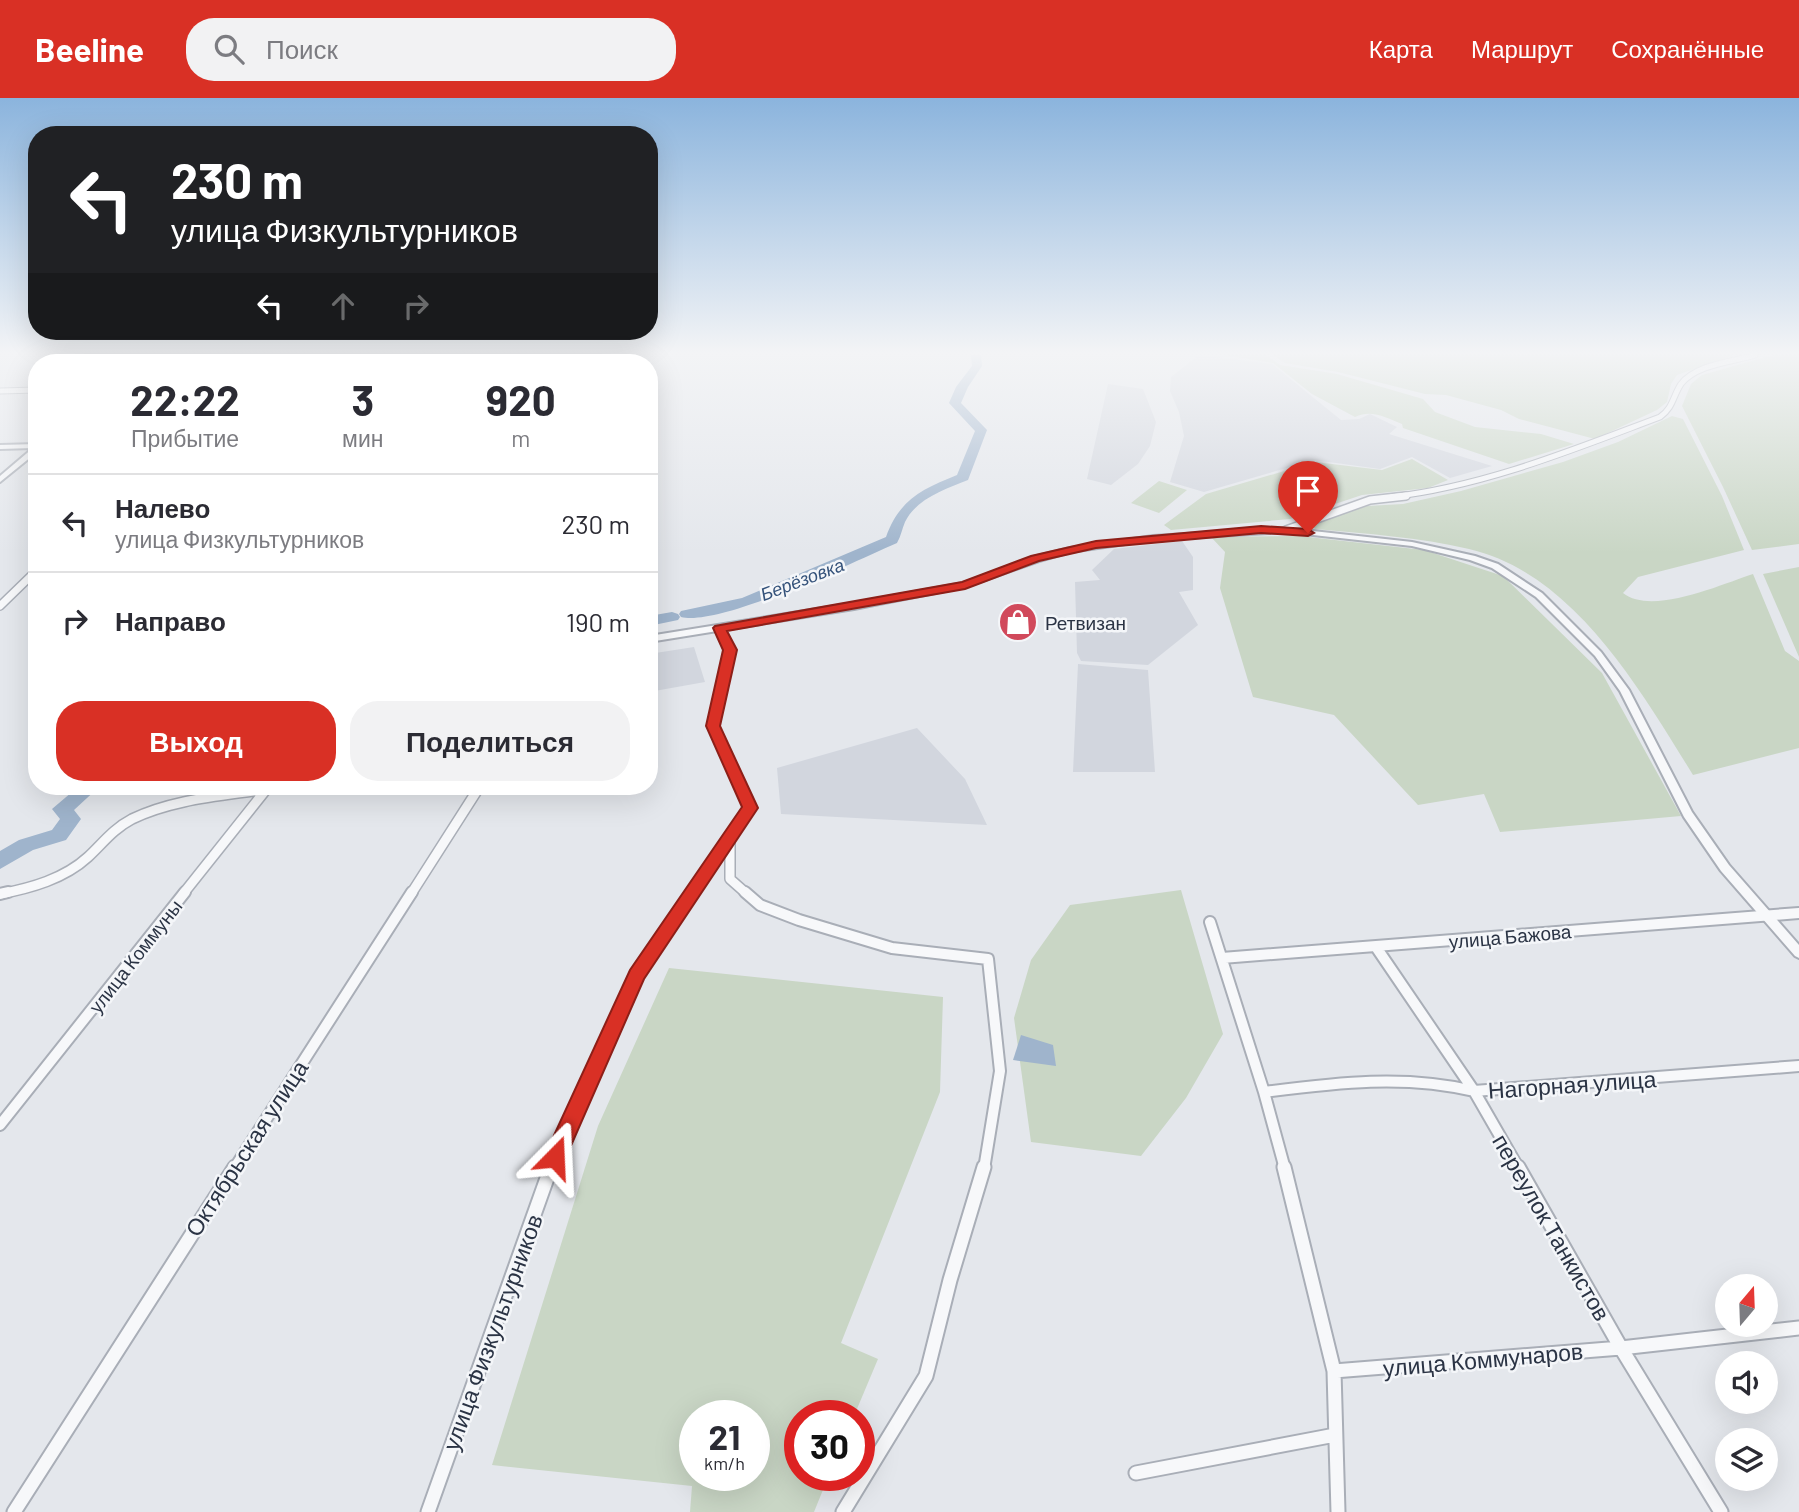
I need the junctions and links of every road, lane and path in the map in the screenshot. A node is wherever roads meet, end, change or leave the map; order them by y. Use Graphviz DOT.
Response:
graph roads {
  1 [pos="1650,421"];
  2 [pos="0,447"];
  3 [pos="28,447"];
  4 [pos="28,455"];
  5 [pos="0,480"];
  6 [pos="1286,530"];
  7 [pos="28,579"];
  8 [pos="0,606"];
  9 [pos="719,628"];
  10 [pos="658,638"];
  11 [pos="224,795"];
  12 [pos="262,795"];
  13 [pos="474,795"];
  14 [pos="730,841"];
  15 [pos="0,894"];
  16 [pos="1799,913"];
  17 [pos="1765,914"];
  18 [pos="1210,922"];
  19 [pos="1376,947"];
  20 [pos="1799,953"];
  21 [pos="1222,958"];
  22 [pos="1799,1066"];
  23 [pos="1474,1091"];
  24 [pos="1264,1092"];
  25 [pos="0,1125"];
  26 [pos="1799,1328"];
  27 [pos="1621,1348"];
  28 [pos="1334,1371"];
  29 [pos="1335,1435"];
  30 [pos="1136,1473"];
  31 [pos="14,1512"];
  32 [pos="428,1512"];
  33 [pos="843,1512"];
  34 [pos="1338,1512"];
  35 [pos="1721,1512"];
  1 -- 6 [label="street"];
  2 -- 3 [label="street"];
  4 -- 5 [label="street"];
  6 -- 9 [label="street"];
  6 -- 17 [label="street"];
  7 -- 8 [label="street"];
  9 -- 10 [label="street"];
  9 -- 14 [label="street, улица Физкультурников"];
  11 -- 15 [label="street"];
  12 -- 25 [label="street, улица Коммуны"];
  13 -- 31 [label="street, Октябрьская улица"];
  14 -- 32 [label="street, улица Физкультурников"];
  14 -- 33 [label="street"];
  16 -- 17 [label="street, улица Бажова"];
  17 -- 19 [label="street, улица Бажова"];
  17 -- 20 [label="street"];
  18 -- 21 [label="street"];
  19 -- 21 [label="street, улица Бажова"];
  19 -- 23 [label="street, переулок Танкистов"];
  21 -- 24 [label="street"];
  22 -- 23 [label="street, Нагорная улица"];
  23 -- 24 [label="street, Нагорная улица"];
  23 -- 27 [label="street, переулок Танкистов"];
  24 -- 28 [label="street"];
  26 -- 27 [label="street, улица Коммунаров"];
  27 -- 28 [label="street, улица Коммунаров"];
  27 -- 35 [label="street, переулок Танкистов"];
  28 -- 29 [label="street"];
  29 -- 30 [label="street"];
  29 -- 34 [label="street"];
}
